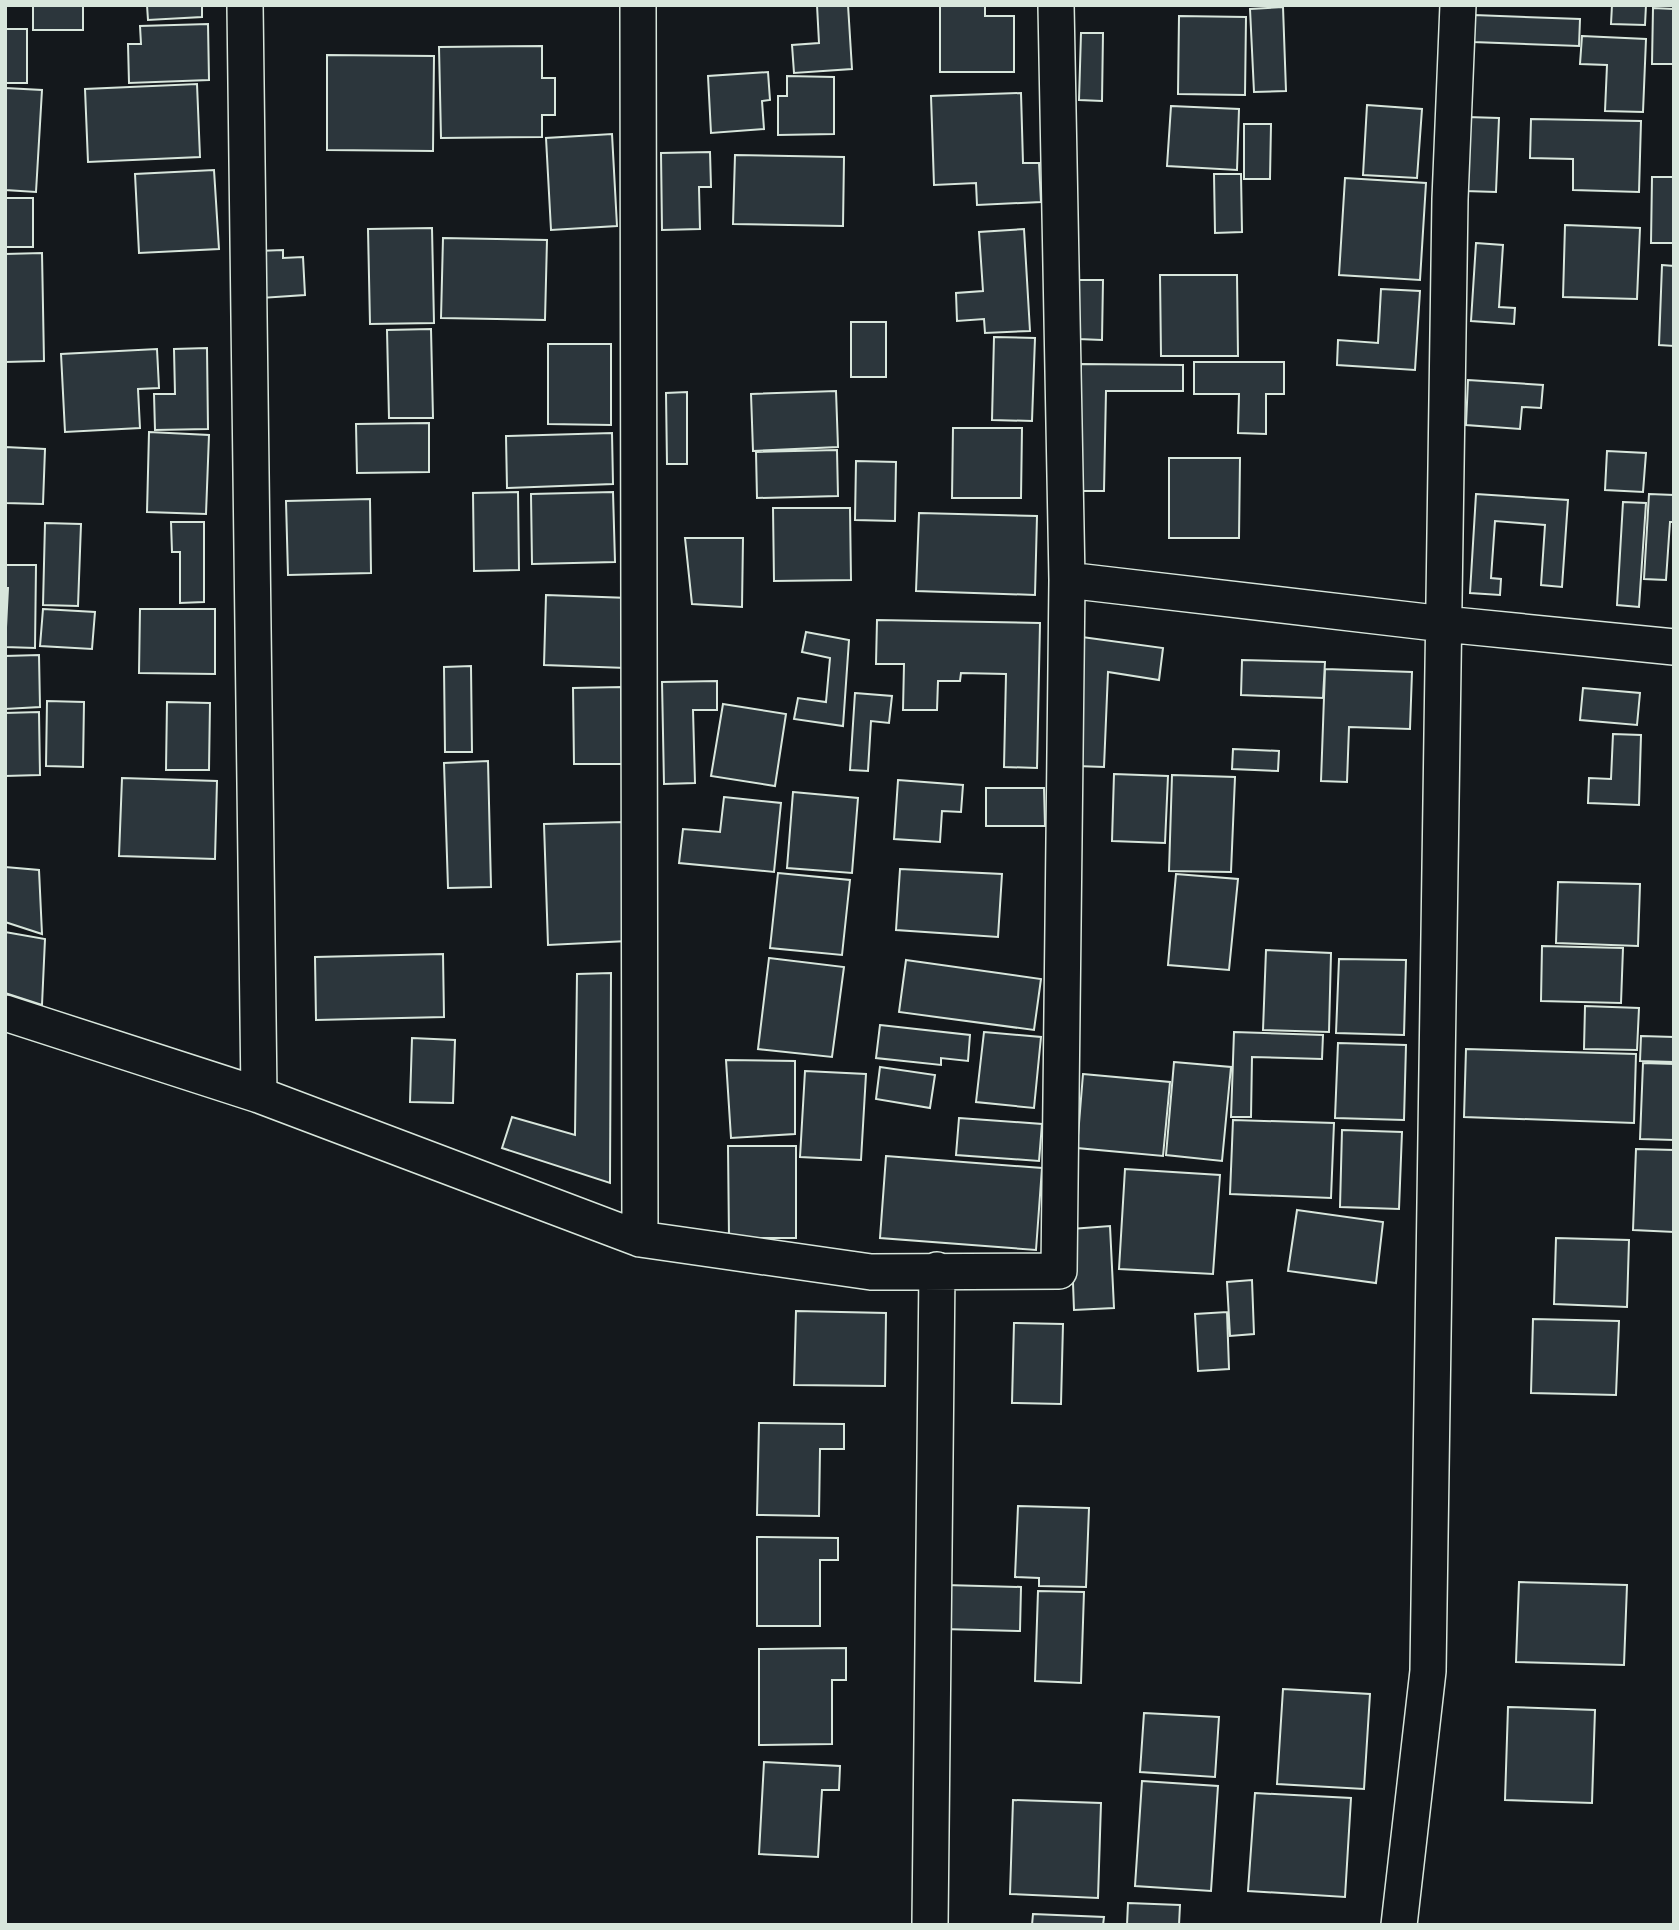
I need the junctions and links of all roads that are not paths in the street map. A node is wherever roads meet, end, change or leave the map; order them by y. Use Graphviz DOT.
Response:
graph roads {
  1 [pos="246,5"];
  2 [pos="638,5"];
  3 [pos="1056,5"];
  4 [pos="1458,5"];
  5 [pos="1067,580"];
  6 [pos="1444,624"];
  7 [pos="1674,647"];
  8 [pos="5,1013"];
  9 [pos="259,1095"];
  10 [pos="640,1239"];
  11 [pos="937,1270"];
  12 [pos="930,1925"];
  13 [pos="1399,1925"];
  1 -- 9 [label="street"];
  2 -- 10 [label="street"];
  3 -- 5 [label="street"];
  4 -- 6 [label="street"];
  5 -- 6 [label="street"];
  5 -- 11 [label="street"];
  6 -- 7 [label="street"];
  6 -- 13 [label="street"];
  8 -- 9 [label="street"];
  9 -- 10 [label="street"];
  10 -- 11 [label="street"];
  11 -- 12 [label="street"];
}
